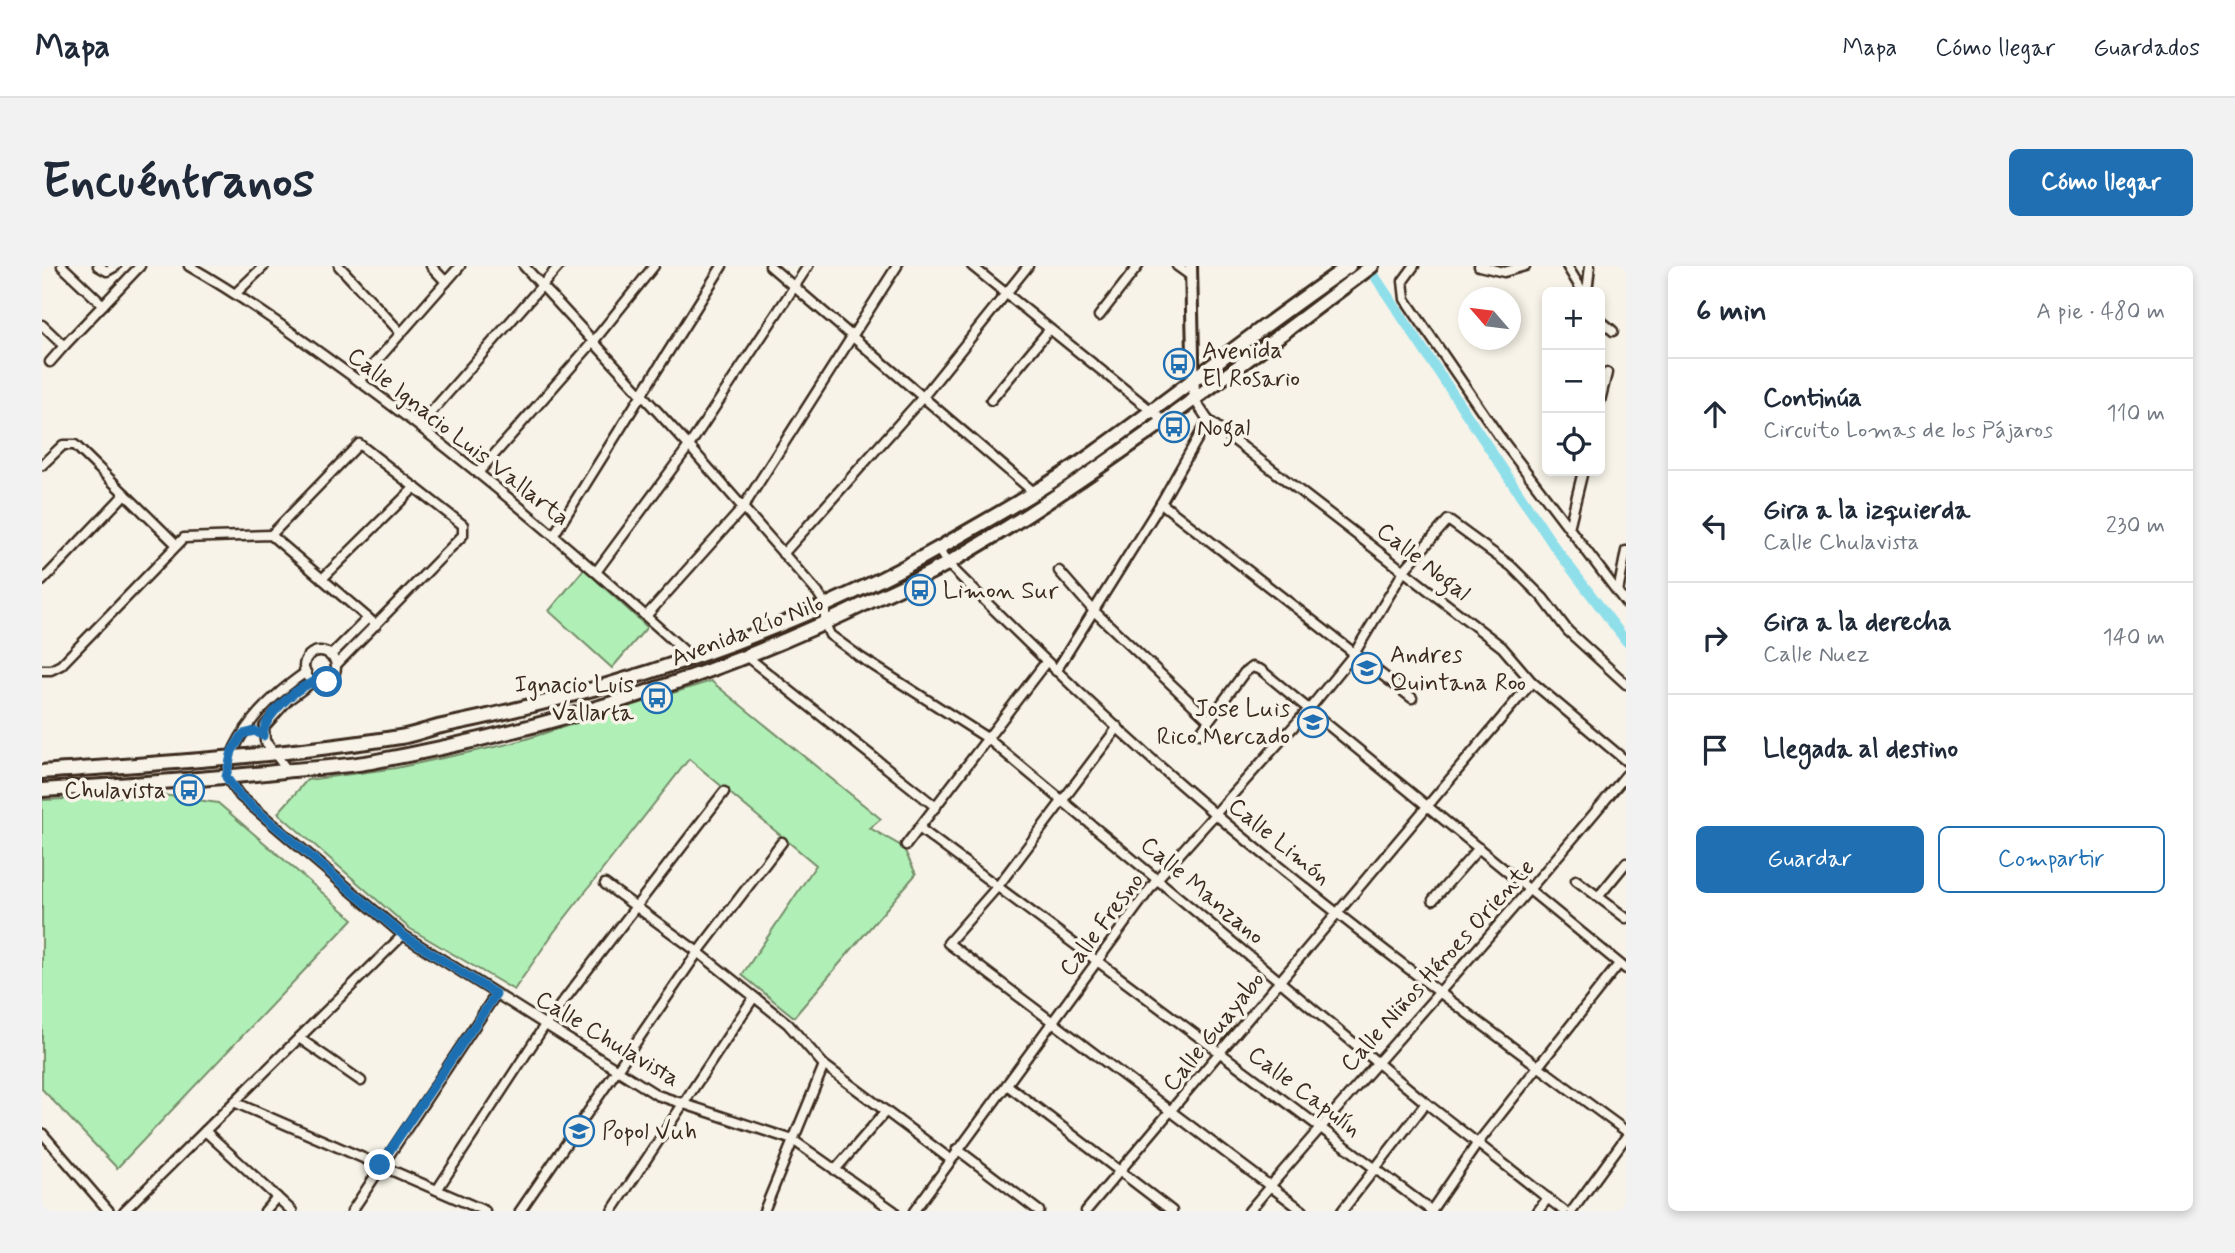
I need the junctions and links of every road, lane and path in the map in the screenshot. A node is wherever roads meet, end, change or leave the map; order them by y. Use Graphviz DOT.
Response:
graph roads {
  1 [pos="62,266"];
  2 [pos="98,266"];
  3 [pos="116,266"];
  4 [pos="138,266"];
  5 [pos="188,266"];
  6 [pos="263,266"];
  7 [pos="340,266"];
  8 [pos="431,266"];
  9 [pos="460,266"];
  10 [pos="524,266"];
  11 [pos="559,266"];
  12 [pos="654,266"];
  13 [pos="722,266"];
  14 [pos="770,266"];
  15 [pos="808,266"];
  16 [pos="897,266"];
  17 [pos="972,266"];
  18 [pos="1028,266"];
  19 [pos="1138,266"];
  20 [pos="1177,266"];
  21 [pos="1349,266"];
  22 [pos="1371,266"];
  23 [pos="1414,266"];
  24 [pos="1479,266"];
  25 [pos="1525,266"];
  26 [pos="1567,266"];
  27 [pos="1590,266"];
  28 [pos="1191,271"];
  29 [pos="446,282"];
  30 [pos="543,286"];
  31 [pos="796,287"];
  32 [pos="1582,287"];
  33 [pos="1586,287"];
  34 [pos="236,293"];
  35 [pos="1005,294"];
  36 [pos="103,304"];
  37 [pos="1099,316"];
  38 [pos="1605,324"];
  39 [pos="42,325"];
  40 [pos="1049,330"];
  41 [pos="1613,331"];
  42 [pos="401,333"];
  43 [pos="851,335"];
  44 [pos="593,342"];
  45 [pos="64,346"];
  46 [pos="50,362"];
  47 [pos="1606,373"];
  48 [pos="1605,378"];
  49 [pos="359,381"];
  50 [pos="1191,383"];
  51 [pos="642,394"];
  52 [pos="923,397"];
  53 [pos="1194,399"];
  54 [pos="991,400"];
  55 [pos="1152,410"];
  56 [pos="1208,420"];
  57 [pos="1164,421"];
  58 [pos="419,426"];
  59 [pos="690,446"];
  60 [pos="42,465"];
  61 [pos="478,473"];
  62 [pos="1582,476"];
  63 [pos="415,487"];
  64 [pos="1033,492"];
  65 [pos="125,494"];
  66 [pos="1161,503"];
  67 [pos="1047,504"];
  68 [pos="742,509"];
  69 [pos="1569,528"];
  70 [pos="555,533"];
  71 [pos="271,536"];
  72 [pos="177,545"];
  73 [pos="938,549"];
  74 [pos="1626,551"];
  75 [pos="783,554"];
  76 [pos="948,564"];
  77 [pos="1405,569"];
  78 [pos="1059,571"];
  79 [pos="596,572"];
  80 [pos="322,579"];
  81 [pos="42,581"];
  82 [pos="1618,592"];
  83 [pos="1626,603"];
  84 [pos="825,604"];
  85 [pos="1094,611"];
  86 [pos="646,616"];
  87 [pos="368,618"];
  88 [pos="825,624"];
  89 [pos="376,625"];
  90 [pos="1354,653"];
  91 [pos="330,656"];
  92 [pos="746,656"];
  93 [pos="691,657"];
  94 [pos="1046,662"];
  95 [pos="336,665"];
  96 [pos="42,670"];
  97 [pos="1056,671"];
  98 [pos="306,673"];
  99 [pos="314,681"];
  100 [pos="1532,682"];
  101 [pos="1626,684"];
  102 [pos="1412,698"];
  103 [pos="1310,708"];
  104 [pos="516,712"];
  105 [pos="1208,719"];
  106 [pos="1118,727"];
  107 [pos="519,729"];
  108 [pos="1199,734"];
  109 [pos="263,736"];
  110 [pos="241,738"];
  111 [pos="987,738"];
  112 [pos="276,754"];
  113 [pos="230,759"];
  114 [pos="1626,761"];
  115 [pos="288,771"];
  116 [pos="42,772"];
  117 [pos="1626,775"];
  118 [pos="226,777"];
  119 [pos="42,790"];
  120 [pos="724,792"];
  121 [pos="1061,799"];
  122 [pos="1428,806"];
  123 [pos="936,807"];
  124 [pos="1214,814"];
  125 [pos="919,828"];
  126 [pos="782,842"];
  127 [pos="906,845"];
  128 [pos="1479,848"];
  129 [pos="1626,863"];
  130 [pos="1158,878"];
  131 [pos="1576,880"];
  132 [pos="605,884"];
  133 [pos="998,886"];
  134 [pos="1531,891"];
  135 [pos="1598,897"];
  136 [pos="1433,900"];
  137 [pos="637,908"];
  138 [pos="1339,913"];
  139 [pos="1626,918"];
  140 [pos="403,935"];
  141 [pos="698,952"];
  142 [pos="1099,960"];
  143 [pos="1623,967"];
  144 [pos="1280,979"];
  145 [pos="1441,992"];
  146 [pos="496,994"];
  147 [pos="754,997"];
  148 [pos="1051,1023"];
  149 [pos="545,1025"];
  150 [pos="299,1038"];
  151 [pos="1222,1053"];
  152 [pos="1377,1060"];
  153 [pos="824,1065"];
  154 [pos="1538,1066"];
  155 [pos="617,1070"];
  156 [pos="361,1081"];
  157 [pos="1007,1085"];
  158 [pos="234,1102"];
  159 [pos="682,1103"];
  160 [pos="1426,1103"];
  161 [pos="886,1111"];
  162 [pos="1172,1112"];
  163 [pos="1320,1127"];
  164 [pos="205,1131"];
  165 [pos="1626,1131"];
  166 [pos="42,1133"];
  167 [pos="1626,1137"];
  168 [pos="793,1140"];
  169 [pos="1477,1143"];
  170 [pos="957,1149"];
  171 [pos="950,1159"];
  172 [pos="380,1165"];
  173 [pos="1376,1169"];
  174 [pos="835,1170"];
  175 [pos="1120,1171"];
  176 [pos="1270,1186"];
  177 [pos="437,1190"];
  178 [pos="276,1197"];
  179 [pos="1548,1198"];
  180 [pos="109,1211"];
  181 [pos="124,1211"];
  182 [pos="265,1211"];
  183 [pos="292,1211"];
  184 [pos="352,1211"];
  185 [pos="485,1211"];
  186 [pos="520,1211"];
  187 [pos="612,1211"];
  188 [pos="764,1211"];
  189 [pos="894,1211"];
  190 [pos="914,1211"];
  191 [pos="1039,1211"];
  192 [pos="1086,1211"];
  193 [pos="1172,1211"];
  194 [pos="1249,1211"];
  195 [pos="1303,1211"];
  196 [pos="1342,1211"];
  197 [pos="1431,1211"];
  198 [pos="1538,1211"];
  199 [pos="1564,1211"];
  200 [pos="1572,1211"];
  1 -- 36 [label="street"];
  2 -- 3 [label="street"];
  4 -- 36 [label="street"];
  5 -- 34 [label="street, Calle Ignacio Luis Vallarta"];
  6 -- 34 [label="street"];
  7 -- 42 [label="street"];
  8 -- 29 [label="street"];
  9 -- 29 [label="street"];
  10 -- 30 [label="street"];
  11 -- 30 [label="street"];
  12 -- 44 [label="street"];
  13 -- 51 [label="street"];
  14 -- 31 [label="street"];
  15 -- 31 [label="street"];
  16 -- 43 [label="street"];
  17 -- 35 [label="street"];
  18 -- 35 [label="street"];
  19 -- 37 [label="street"];
  20 -- 28 [label="street"];
  21 -- 50 [label="main road, Avenida Río Nilo"];
  22 -- 53 [label="main road, Avenida Río Nilo"];
  23 -- 69 [label="street"];
  24 -- 25 [label="street"];
  26 -- 32 [label="street"];
  27 -- 33 [label="street"];
  28 -- 50 [label="street"];
  29 -- 42 [label="street"];
  30 -- 44 [label="street"];
  30 -- 58 [label="street"];
  31 -- 43 [label="street"];
  31 -- 59 [label="street"];
  34 -- 49 [label="street, Calle Ignacio Luis Vallarta"];
  35 -- 40 [label="street"];
  35 -- 52 [label="street"];
  36 -- 45 [label="street"];
  38 -- 41 [label="street"];
  39 -- 45 [label="street"];
  40 -- 54 [label="street"];
  40 -- 55 [label="street"];
  42 -- 49 [label="street"];
  43 -- 52 [label="street"];
  43 -- 68 [label="street"];
  44 -- 51 [label="street"];
  44 -- 61 [label="street"];
  45 -- 46 [label="street"];
  47 -- 48 [label="street"];
  49 -- 58 [label="street, Calle Ignacio Luis Vallarta"];
  50 -- 53 [label="street"];
  50 -- 55 [label="main road, Avenida Río Nilo"];
  51 -- 59 [label="street"];
  51 -- 70 [label="street"];
  52 -- 64 [label="street"];
  52 -- 75 [label="street"];
  53 -- 56 [label="street, Calle Nogal"];
  53 -- 57 [label="main road, Avenida Río Nilo"];
  55 -- 57 [label="street"];
  55 -- 64 [label="main road, Avenida Río Nilo"];
  56 -- 66 [label="street"];
  56 -- 77 [label="street, Calle Nogal"];
  57 -- 67 [label="main road, Avenida Río Nilo"];
  58 -- 61 [label="street, Calle Ignacio Luis Vallarta"];
  59 -- 68 [label="street"];
  59 -- 79 [label="street"];
  60 -- 65 [label="street"];
  61 -- 70 [label="street, Calle Ignacio Luis Vallarta"];
  62 -- 69 [label="street"];
  63 -- 71 [label="street"];
  63 -- 80 [label="street"];
  63 -- 89 [label="street"];
  64 -- 67 [label="street"];
  64 -- 73 [label="main road, Avenida Río Nilo"];
  65 -- 72 [label="street"];
  65 -- 81 [label="street"];
  66 -- 85 [label="street"];
  66 -- 90 [label="street"];
  67 -- 76 [label="main road, Avenida Río Nilo"];
  68 -- 75 [label="street"];
  68 -- 86 [label="street"];
  69 -- 82 [label="street"];
  70 -- 79 [label="street, Calle Ignacio Luis Vallarta"];
  71 -- 72 [label="street"];
  71 -- 80 [label="street"];
  72 -- 96 [label="street"];
  73 -- 76 [label="street, Calle Limón"];
  73 -- 84 [label="main road, Avenida Río Nilo"];
  74 -- 82 [label="street"];
  75 -- 84 [label="street"];
  76 -- 88 [label="main road, Avenida Río Nilo"];
  76 -- 94 [label="street, Calle Limón"];
  77 -- 90 [label="street, Calle Fresno"];
  77 -- 100 [label="street, Calle Nogal"];
  77 -- 101 [label="street, Calle Fresno"];
  78 -- 85 [label="street"];
  79 -- 86 [label="street, Calle Ignacio Luis Vallarta"];
  80 -- 87 [label="street"];
  82 -- 83 [label="street"];
  84 -- 88 [label="street"];
  84 -- 93 [label="main road, Avenida Río Nilo"];
  85 -- 97 [label="street"];
  85 -- 105 [label="street"];
  86 -- 93 [label="street, Calle Ignacio Luis Vallarta"];
  87 -- 89 [label="street"];
  87 -- 91 [label="street"];
  88 -- 92 [label="main road, Avenida Río Nilo"];
  88 -- 111 [label="street, Calle Manzano"];
  89 -- 95 [label="street"];
  90 -- 102 [label="street"];
  90 -- 103 [label="street, Calle Fresno"];
  91 -- 95 [label="street"];
  91 -- 98 [label="street"];
  92 -- 107 [label="main road, Avenida Río Nilo"];
  92 -- 123 [label="street"];
  93 -- 104 [label="main road, Avenida Río Nilo"];
  94 -- 97 [label="street, Calle Limón"];
  94 -- 111 [label="street"];
  95 -- 99 [label="street"];
  97 -- 106 [label="street, Calle Limón"];
  98 -- 99 [label="street"];
  98 -- 110 [label="street"];
  99 -- 109 [label="street"];
  100 -- 114 [label="street, Calle Nogal"];
  100 -- 122 [label="street, Calle Guayabo"];
  103 -- 105 [label="street"];
  103 -- 122 [label="street"];
  103 -- 124 [label="street, Calle Fresno"];
  104 -- 107 [label="main road"];
  104 -- 112 [label="main road, Avenida Río Nilo"];
  105 -- 108 [label="street"];
  106 -- 121 [label="street"];
  106 -- 124 [label="street, Calle Limón"];
  107 -- 115 [label="main road, Avenida Río Nilo"];
  109 -- 110 [label="street"];
  109 -- 112 [label="street"];
  110 -- 113 [label="street"];
  111 -- 121 [label="street, Calle Manzano"];
  111 -- 123 [label="street"];
  112 -- 113 [label="main road, Avenida Río Nilo"];
  112 -- 115 [label="street"];
  113 -- 116 [label="main road, Avenida Río Nilo"];
  113 -- 118 [label="street"];
  115 -- 118 [label="main road, Avenida Río Nilo"];
  117 -- 134 [label="street, Calle Niños Héroes Oriente"];
  118 -- 119 [label="main road, Avenida Río Nilo"];
  118 -- 140 [label="street, Calle Chulavista"];
  120 -- 137 [label="street"];
  121 -- 130 [label="street, Calle Manzano"];
  121 -- 133 [label="street"];
  122 -- 128 [label="street"];
  122 -- 138 [label="street, Calle Guayabo"];
  123 -- 125 [label="street"];
  124 -- 130 [label="street, Calle Fresno"];
  124 -- 138 [label="street, Calle Limón"];
  125 -- 127 [label="street"];
  125 -- 133 [label="street, Calle Capulín"];
  126 -- 141 [label="street"];
  128 -- 134 [label="street"];
  128 -- 136 [label="street"];
  129 -- 135 [label="street"];
  130 -- 142 [label="street, Calle Fresno"];
  130 -- 144 [label="street, Calle Manzano"];
  131 -- 135 [label="street"];
  132 -- 137 [label="street"];
  133 -- 142 [label="street, Calle Capulín"];
  133 -- 148 [label="street"];
  134 -- 143 [label="street"];
  134 -- 145 [label="street, Calle Niños Héroes Oriente"];
  135 -- 139 [label="street"];
  137 -- 141 [label="street"];
  137 -- 149 [label="street"];
  138 -- 144 [label="street, Calle Guayabo"];
  138 -- 145 [label="street, Calle Limón"];
  140 -- 146 [label="street, Calle Chulavista"];
  140 -- 150 [label="street"];
  141 -- 147 [label="street"];
  141 -- 155 [label="street"];
  142 -- 148 [label="street, Calle Fresno"];
  142 -- 151 [label="street, Calle Capulín"];
  143 -- 154 [label="street"];
  144 -- 151 [label="street, Calle Guayabo"];
  144 -- 152 [label="street, Calle Manzano"];
  145 -- 152 [label="street, Calle Niños Héroes Oriente"];
  145 -- 154 [label="street, Calle Limón"];
  146 -- 149 [label="street, Calle Chulavista"];
  146 -- 172 [label="street"];
  147 -- 153 [label="street"];
  147 -- 159 [label="street"];
  148 -- 157 [label="street, Calle Fresno"];
  148 -- 162 [label="street"];
  149 -- 155 [label="street, Calle Chulavista"];
  149 -- 177 [label="street"];
  150 -- 156 [label="street"];
  150 -- 158 [label="street"];
  151 -- 162 [label="street, Calle Guayabo"];
  151 -- 163 [label="street, Calle Capulín"];
  152 -- 160 [label="street, Calle Manzano"];
  152 -- 163 [label="street, Calle Niños Héroes Oriente"];
  153 -- 161 [label="street"];
  153 -- 168 [label="street"];
  154 -- 165 [label="street, Calle Limón"];
  154 -- 169 [label="street"];
  155 -- 159 [label="street, Calle Chulavista"];
  155 -- 186 [label="street"];
  157 -- 170 [label="street, Calle Fresno"];
  157 -- 175 [label="street"];
  158 -- 164 [label="street"];
  158 -- 172 [label="street"];
  159 -- 168 [label="street, Calle Chulavista"];
  159 -- 187 [label="street"];
  160 -- 169 [label="street, Calle Manzano"];
  160 -- 173 [label="street"];
  161 -- 171 [label="street"];
  161 -- 174 [label="street"];
  162 -- 175 [label="street, Calle Guayabo"];
  162 -- 176 [label="street"];
  163 -- 173 [label="street, Calle Capulín"];
  163 -- 176 [label="street, Calle Niños Héroes Oriente"];
  164 -- 178 [label="street"];
  164 -- 181 [label="street"];
  166 -- 180 [label="street"];
  167 -- 200 [label="street"];
  168 -- 174 [label="street, Calle Chulavista"];
  168 -- 188 [label="street"];
  169 -- 179 [label="street, Calle Manzano"];
  169 -- 197 [label="street"];
  170 -- 171 [label="street, Calle Fresno"];
  170 -- 191 [label="street"];
  171 -- 190 [label="street, Calle Fresno"];
  172 -- 177 [label="street"];
  172 -- 184 [label="street"];
  173 -- 196 [label="street"];
  173 -- 197 [label="street, Calle Capulín"];
  174 -- 189 [label="street, Calle Chulavista"];
  175 -- 192 [label="street, Calle Guayabo"];
  175 -- 193 [label="street"];
  176 -- 194 [label="street, Calle Niños Héroes Oriente"];
  176 -- 195 [label="street"];
  177 -- 185 [label="street"];
  178 -- 182 [label="street"];
  178 -- 183 [label="street"];
  179 -- 198 [label="street"];
  179 -- 199 [label="street, Calle Manzano"];
}
